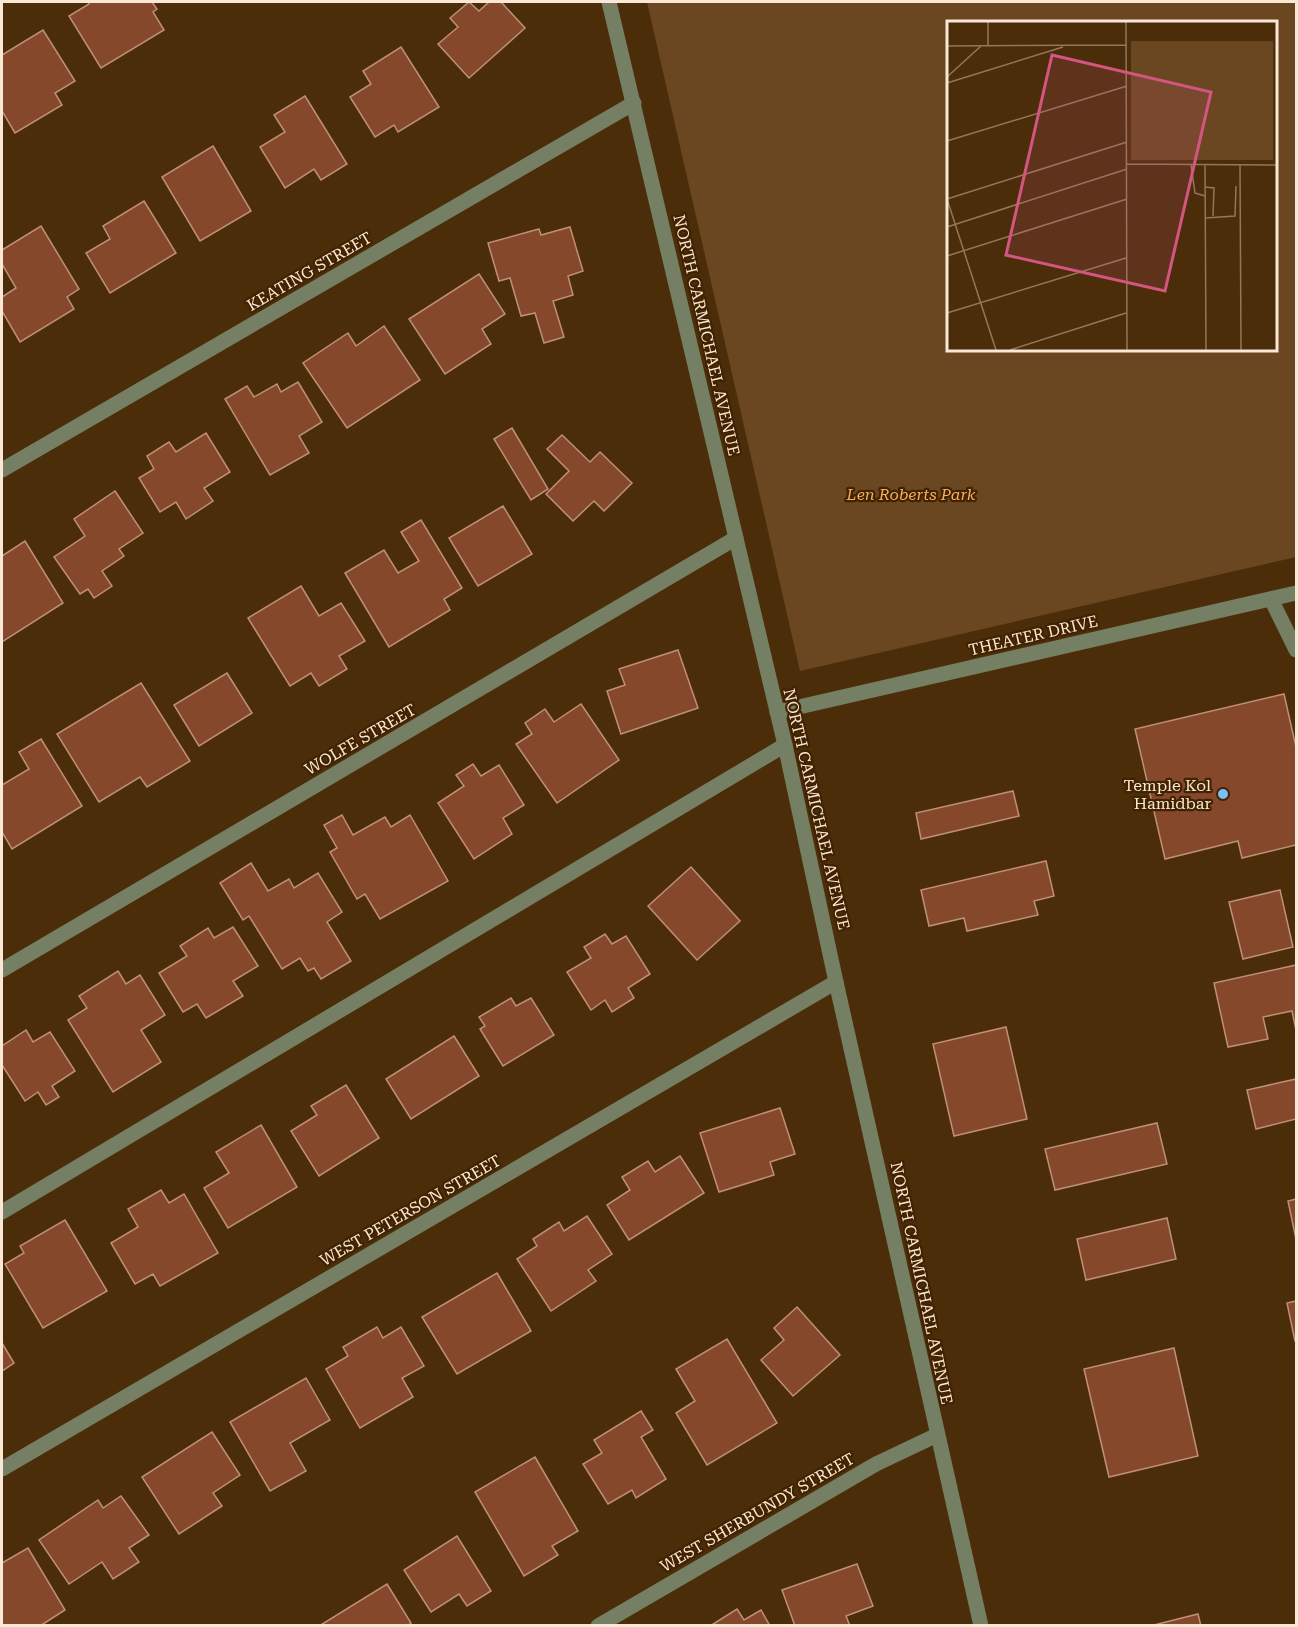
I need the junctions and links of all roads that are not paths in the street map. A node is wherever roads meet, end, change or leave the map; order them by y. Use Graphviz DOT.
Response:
graph roads {
  1 [pos="609,2"];
  2 [pos="634,103"];
  3 [pos="2,470"];
  4 [pos="736,538"];
  5 [pos="1296,593"];
  6 [pos="1271,599"];
  7 [pos="1296,650"];
  8 [pos="777,712"];
  9 [pos="785,745"];
  10 [pos="2,970"];
  11 [pos="836,982"];
  12 [pos="2,1212"];
  13 [pos="938,1435"];
  14 [pos="2,1470"];
  15 [pos="598,1626"];
  16 [pos="981,1626"];
  1 -- 2 [label="street, NORTH CARMICHAEL AVENUE"];
  2 -- 3 [label="street, KEATING STREET"];
  2 -- 4 [label="street, NORTH CARMICHAEL AVENUE"];
  4 -- 8 [label="street, NORTH CARMICHAEL AVENUE"];
  4 -- 10 [label="street, WOLFE STREET"];
  5 -- 6 [label="street, THEATER DRIVE"];
  6 -- 7 [label="street"];
  6 -- 8 [label="street, THEATER DRIVE"];
  8 -- 9 [label="street, NORTH CARMICHAEL AVENUE"];
  9 -- 11 [label="street, NORTH CARMICHAEL AVENUE"];
  9 -- 12 [label="street"];
  11 -- 13 [label="street, NORTH CARMICHAEL AVENUE"];
  11 -- 14 [label="street, WEST PETERSON STREET"];
  13 -- 15 [label="street, WEST SHERBUNDY STREET"];
  13 -- 16 [label="street, NORTH CARMICHAEL AVENUE"];
}
